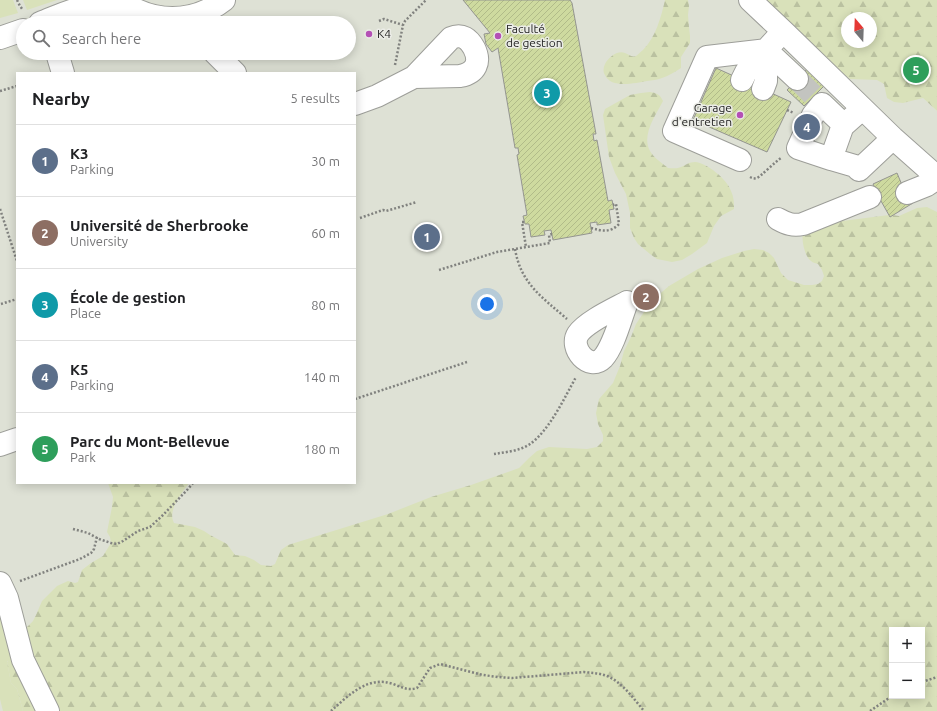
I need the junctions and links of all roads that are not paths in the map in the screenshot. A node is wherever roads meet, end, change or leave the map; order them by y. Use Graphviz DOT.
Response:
graph roads {
  1 [pos="750,0"];
  2 [pos="124,3"];
  3 [pos="220,9"];
  4 [pos="53,16"];
  5 [pos="154,16"];
  6 [pos="191,16"];
  7 [pos="16,30"];
  8 [pos="784,32"];
  9 [pos="0,38"];
  10 [pos="766,50"];
  11 [pos="59,60"];
  12 [pos="63,72"];
  13 [pos="414,77"];
  14 [pos="797,79"];
  15 [pos="742,80"];
  16 [pos="763,89"];
  17 [pos="356,104"];
  18 [pos="862,109"];
  19 [pos="844,125"];
  20 [pos="893,138"];
  21 [pos="831,159"];
  22 [pos="742,166"];
  23 [pos="937,177"];
  24 [pos="907,193"];
  25 [pos="870,197"];
  26 [pos="778,219"];
  27 [pos="581,330"];
  28 [pos="16,439"];
  29 [pos="0,445"];
  30 [pos="1,585"];
  31 [pos="48,711"];
  1 -- 8 [label="lane"];
  2 -- 4 [label="lane"];
  2 -- 5 [label="lane"];
  3 -- 6 [label="lane"];
  7 -- 9 [label="lane"];
  8 -- 10 [label="lane"];
  8 -- 18 [label="lane"];
  10 -- 14 [label="lane"];
  10 -- 15 [label="lane"];
  10 -- 16 [label="lane"];
  10 -- 22 [label="lane"];
  11 -- 12 [label="lane"];
  13 -- 17 [label="lane"];
  18 -- 19 [label="lane"];
  18 -- 20 [label="lane"];
  19 -- 21 [label="lane"];
  19 -- 21 [label="lane"];
  20 -- 21 [label="lane"];
  20 -- 23 [label="lane"];
  23 -- 24 [label="lane"];
  25 -- 26 [label="lane"];
  27 -- 27 [label="lane"];
  28 -- 29 [label="lane"];
  30 -- 31 [label="lane"];
}
